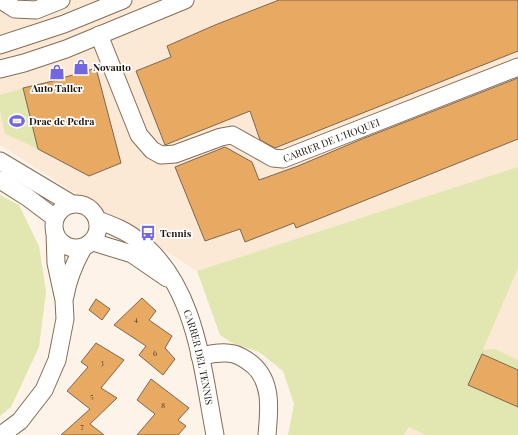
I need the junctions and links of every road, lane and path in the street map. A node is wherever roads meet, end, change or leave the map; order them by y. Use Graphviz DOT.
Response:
graph roads {
  1 [pos="1,0"];
  2 [pos="61,0"];
  3 [pos="124,0"];
  4 [pos="185,0"];
  5 [pos="15,9"];
  6 [pos="64,24"];
  7 [pos="99,35"];
  8 [pos="0,46"];
  9 [pos="48,55"];
  10 [pos="518,67"];
  11 [pos="0,68"];
  12 [pos="0,161"];
  13 [pos="0,180"];
  14 [pos="72,204"];
  15 [pos="98,220"];
  16 [pos="55,225"];
  17 [pos="88,245"];
  18 [pos="174,282"];
  19 [pos="64,300"];
  20 [pos="200,356"];
  21 [pos="1,435"];
  22 [pos="215,435"];
  23 [pos="267,435"];
  1 -- 5 [label="street"];
  2 -- 5 [label="street"];
  3 -- 6 [label="street"];
  4 -- 7 [label="street"];
  5 -- 6 [label="street"];
  6 -- 8 [label="street"];
  7 -- 9 [label="street"];
  7 -- 10 [label="street, CARRER DE L'HOQUEI"];
  8 -- 9 [label="street"];
  9 -- 11 [label="street"];
  12 -- 14 [label="street, CARRER DEL TENNIS"];
  13 -- 16 [label="street"];
  14 -- 15 [label="street, CARRER DEL TENNIS"];
  14 -- 16 [label="street"];
  15 -- 17 [label="street"];
  15 -- 18 [label="street, CARRER DEL TENNIS"];
  16 -- 17 [label="street"];
  16 -- 19 [label="street"];
  17 -- 18 [label="street"];
  17 -- 19 [label="street"];
  18 -- 20 [label="street, CARRER DEL TENNIS"];
  19 -- 21 [label="street"];
  20 -- 22 [label="street, CARRER DEL TENNIS"];
  20 -- 23 [label="street"];
}
